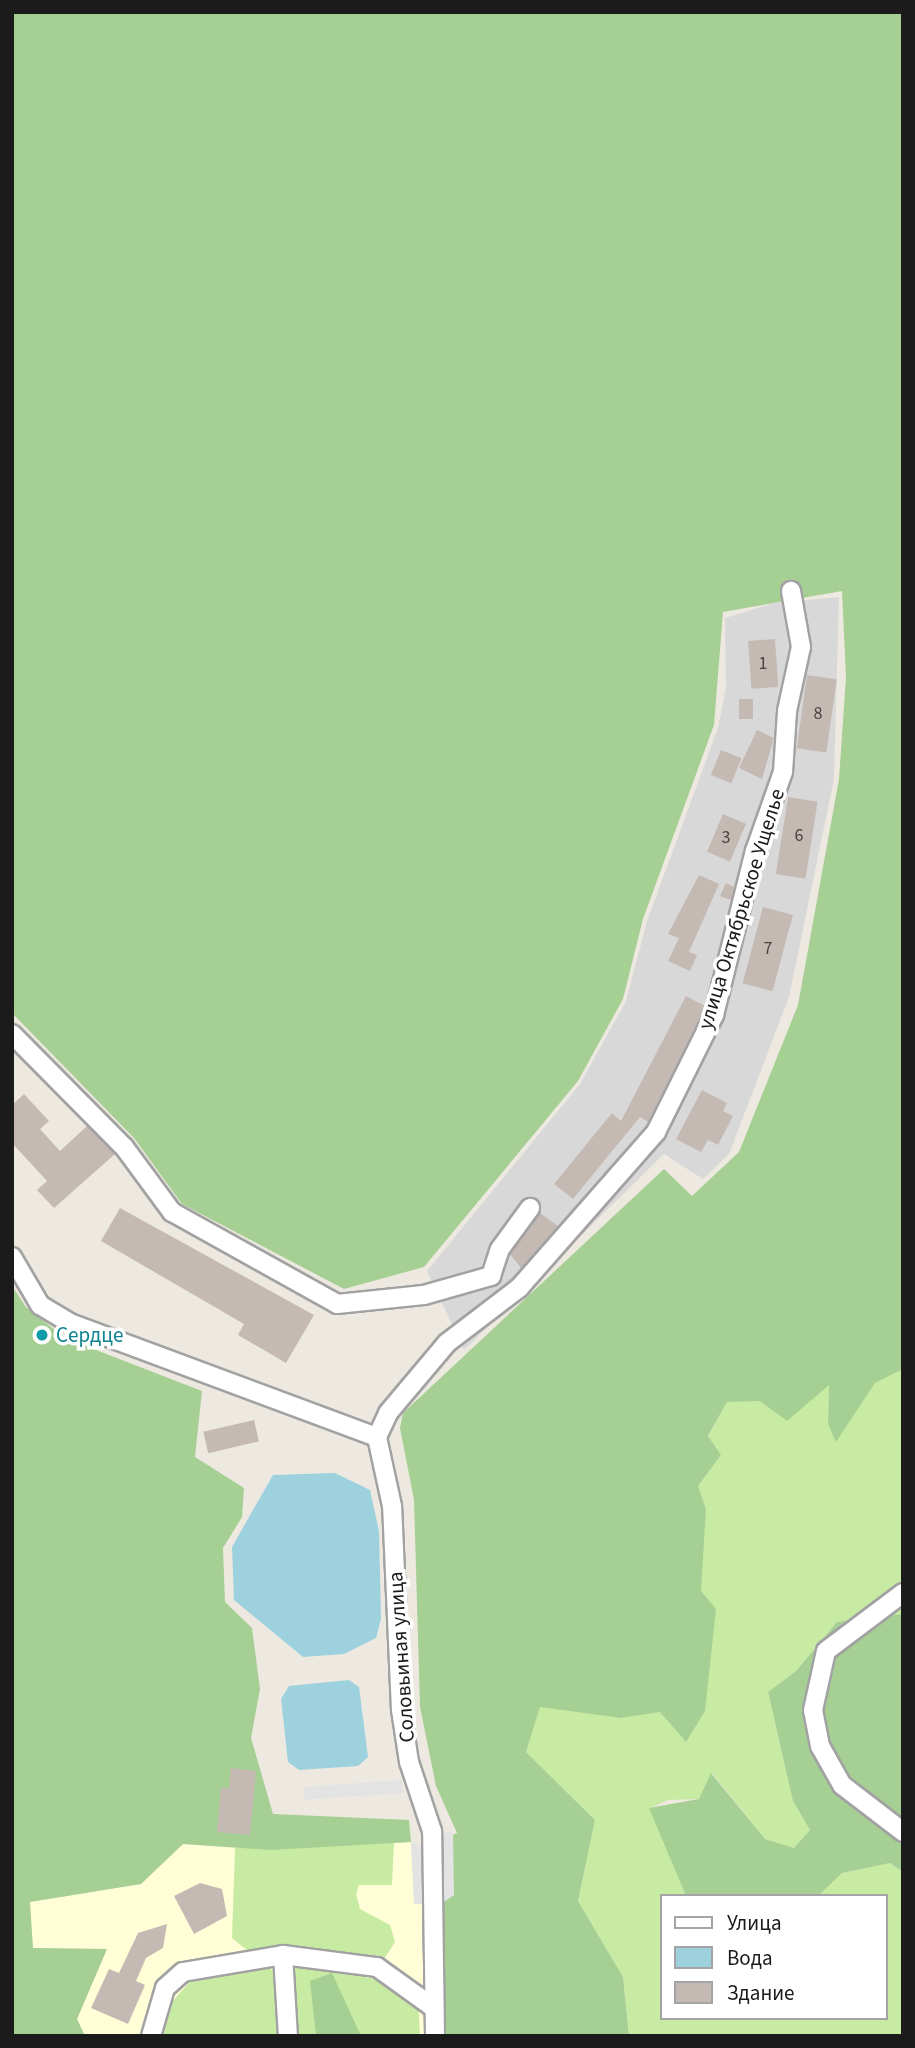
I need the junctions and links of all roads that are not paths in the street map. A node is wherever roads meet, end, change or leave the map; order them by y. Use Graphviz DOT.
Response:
graph roads {
  1 [pos="791,591"];
  2 [pos="12,1034"];
  3 [pos="530,1208"];
  4 [pos="12,1257"];
  5 [pos="491,1276"];
  6 [pos="519,1289"];
  7 [pos="377,1437"];
  8 [pos="903,1594"];
  9 [pos="903,1832"];
  10 [pos="283,1955"];
  11 [pos="434,2008"];
  12 [pos="151,2036"];
  13 [pos="288,2036"];
  14 [pos="435,2036"];
  1 -- 6 [label="street, улица Октябрьское Ущелье"];
  2 -- 5 [label="street"];
  3 -- 5 [label="street"];
  4 -- 7 [label="street"];
  5 -- 6 [label="street"];
  6 -- 7 [label="street, улица Октябрьское Ущелье"];
  7 -- 11 [label="street, Соловьиная улица"];
  8 -- 9 [label="street"];
  10 -- 11 [label="street"];
  10 -- 12 [label="street"];
  10 -- 13 [label="street"];
  11 -- 14 [label="street, Соловьиная улица"];
}
